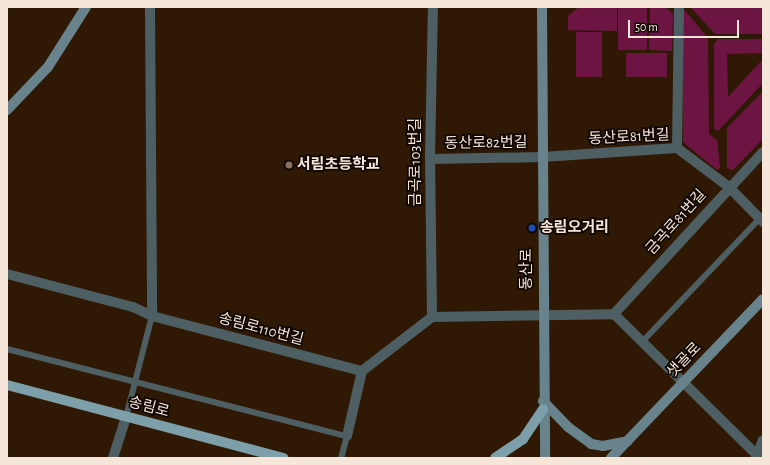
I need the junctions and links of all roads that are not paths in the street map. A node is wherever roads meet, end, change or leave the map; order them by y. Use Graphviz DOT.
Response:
graph roads {
  1 [pos="86,7"];
  2 [pos="150,7"];
  3 [pos="433,7"];
  4 [pos="542,7"];
  5 [pos="679,7"];
  6 [pos="7,110"];
  7 [pos="677,148"];
  8 [pos="763,152"];
  9 [pos="542,157"];
  10 [pos="430,159"];
  11 [pos="729,187"];
  12 [pos="762,219"];
  13 [pos="7,274"];
  14 [pos="763,299"];
  15 [pos="614,314"];
  16 [pos="152,316"];
  17 [pos="432,317"];
  18 [pos="542,317"];
  19 [pos="642,342"];
  20 [pos="7,349"];
  21 [pos="362,371"];
  22 [pos="135,381"];
  23 [pos="683,383"];
  24 [pos="7,386"];
  25 [pos="543,405"];
  26 [pos="126,417"];
  27 [pos="347,436"];
  28 [pos="763,440"];
  29 [pos="628,441"];
  30 [pos="615,456"];
  31 [pos="757,457"];
  32 [pos="113,458"];
  33 [pos="284,458"];
  34 [pos="341,458"];
  35 [pos="495,458"];
  36 [pos="545,458"];
  1 -- 6 [label="street"];
  2 -- 16 [label="street"];
  3 -- 10 [label="street, 금곡로103번길"];
  4 -- 9 [label="street, 동산로"];
  5 -- 7 [label="street"];
  7 -- 9 [label="street, 동산로81번길"];
  7 -- 11 [label="street, 동산로81번길"];
  8 -- 11 [label="street, 금곡로81번길"];
  9 -- 10 [label="street, 동산로82번길"];
  9 -- 18 [label="street, 동산로"];
  10 -- 17 [label="street, 금곡로103번길"];
  11 -- 12 [label="street, 동산로81번길"];
  11 -- 15 [label="street, 금곡로81번길"];
  12 -- 19 [label="lane"];
  13 -- 16 [label="street, 송림로110번길"];
  14 -- 23 [label="street, 샛골로"];
  15 -- 18 [label="street"];
  15 -- 19 [label="street"];
  16 -- 21 [label="street, 송림로110번길"];
  16 -- 22 [label="lane"];
  17 -- 18 [label="street"];
  17 -- 21 [label="street"];
  18 -- 25 [label="street, 동산로"];
  19 -- 23 [label="street"];
  20 -- 22 [label="lane"];
  21 -- 27 [label="street"];
  22 -- 26 [label="lane"];
  22 -- 27 [label="lane"];
  23 -- 29 [label="street, 샛골로"];
  23 -- 31 [label="street"];
  24 -- 26 [label="main road, 송림로"];
  25 -- 29 [label="street"];
  25 -- 35 [label="main road"];
  25 -- 36 [label="street, 동산로"];
  26 -- 32 [label="street"];
  26 -- 33 [label="main road, 송림로"];
  27 -- 34 [label="lane"];
  28 -- 31 [label="street"];
  29 -- 30 [label="street, 샛골로"];
}
